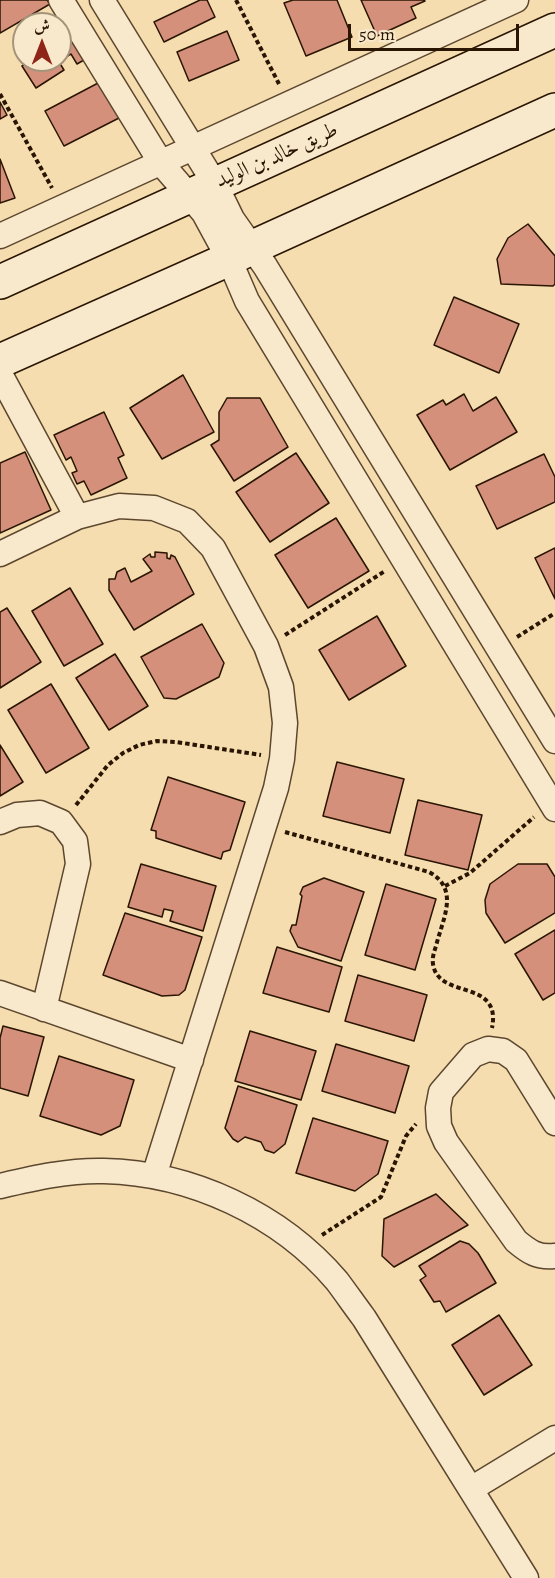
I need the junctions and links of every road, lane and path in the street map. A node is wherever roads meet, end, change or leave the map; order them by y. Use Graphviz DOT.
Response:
graph roads {
  1 [pos="61,0"];
  2 [pos="102,0"];
  3 [pos="236,0"];
  4 [pos="516,0"];
  5 [pos="555,30"];
  6 [pos="0,94"];
  7 [pos="288,104"];
  8 [pos="555,110"];
  9 [pos="193,148"];
  10 [pos="161,163"];
  11 [pos="202,190"];
  12 [pos="62,208"];
  13 [pos="0,236"];
  14 [pos="241,253"];
  15 [pos="0,282"];
  16 [pos="0,361"];
  17 [pos="0,374"];
  18 [pos="77,517"];
  19 [pos="0,554"];
  20 [pos="404,559"];
  21 [pos="555,613"];
  22 [pos="266,646"];
  23 [pos="498,648"];
  24 [pos="555,741"];
  25 [pos="282,759"];
  26 [pos="553,806"];
  27 [pos="0,822"];
  28 [pos="62,822"];
  29 [pos="264,826"];
  30 [pos="445,886"];
  31 [pos="0,993"];
  32 [pos="44,1008"];
  33 [pos="488,1049"];
  34 [pos="191,1060"];
  35 [pos="438,1108"];
  36 [pos="555,1123"];
  37 [pos="154,1176"];
  38 [pos="0,1186"];
  39 [pos="303,1248"];
  40 [pos="555,1256"];
  41 [pos="555,1438"];
  42 [pos="471,1489"];
  43 [pos="526,1578"];
  1 -- 10 [label="street"];
  2 -- 9 [label="street"];
  3 -- 7 [label="path"];
  4 -- 7 [label="street"];
  5 -- 11 [label="street, طريق خالد بن الوليد"];
  6 -- 12 [label="path"];
  7 -- 9 [label="street"];
  8 -- 14 [label="street"];
  9 -- 10 [label="street"];
  9 -- 11 [label="street"];
  10 -- 11 [label="street"];
  10 -- 12 [label="street"];
  11 -- 14 [label="street"];
  11 -- 15 [label="street, طريق خالد بن الوليد"];
  12 -- 13 [label="street"];
  14 -- 16 [label="street"];
  14 -- 20 [label="street"];
  14 -- 23 [label="street"];
  17 -- 18 [label="street"];
  18 -- 19 [label="street"];
  18 -- 22 [label="street"];
  20 -- 22 [label="path"];
  20 -- 26 [label="street"];
  21 -- 23 [label="path"];
  22 -- 25 [label="street"];
  23 -- 24 [label="street"];
  25 -- 28 [label="path"];
  25 -- 29 [label="street"];
  26 -- 30 [label="path"];
  27 -- 28 [label="street"];
  28 -- 32 [label="street"];
  29 -- 30 [label="path"];
  29 -- 34 [label="street"];
  30 -- 33 [label="path"];
  31 -- 32 [label="street"];
  32 -- 34 [label="street"];
  33 -- 35 [label="street"];
  33 -- 36 [label="street"];
  34 -- 37 [label="street"];
  35 -- 39 [label="path"];
  35 -- 40 [label="street"];
  37 -- 38 [label="street"];
  37 -- 39 [label="street"];
  39 -- 42 [label="street"];
  41 -- 42 [label="street"];
  42 -- 43 [label="street"];
}
